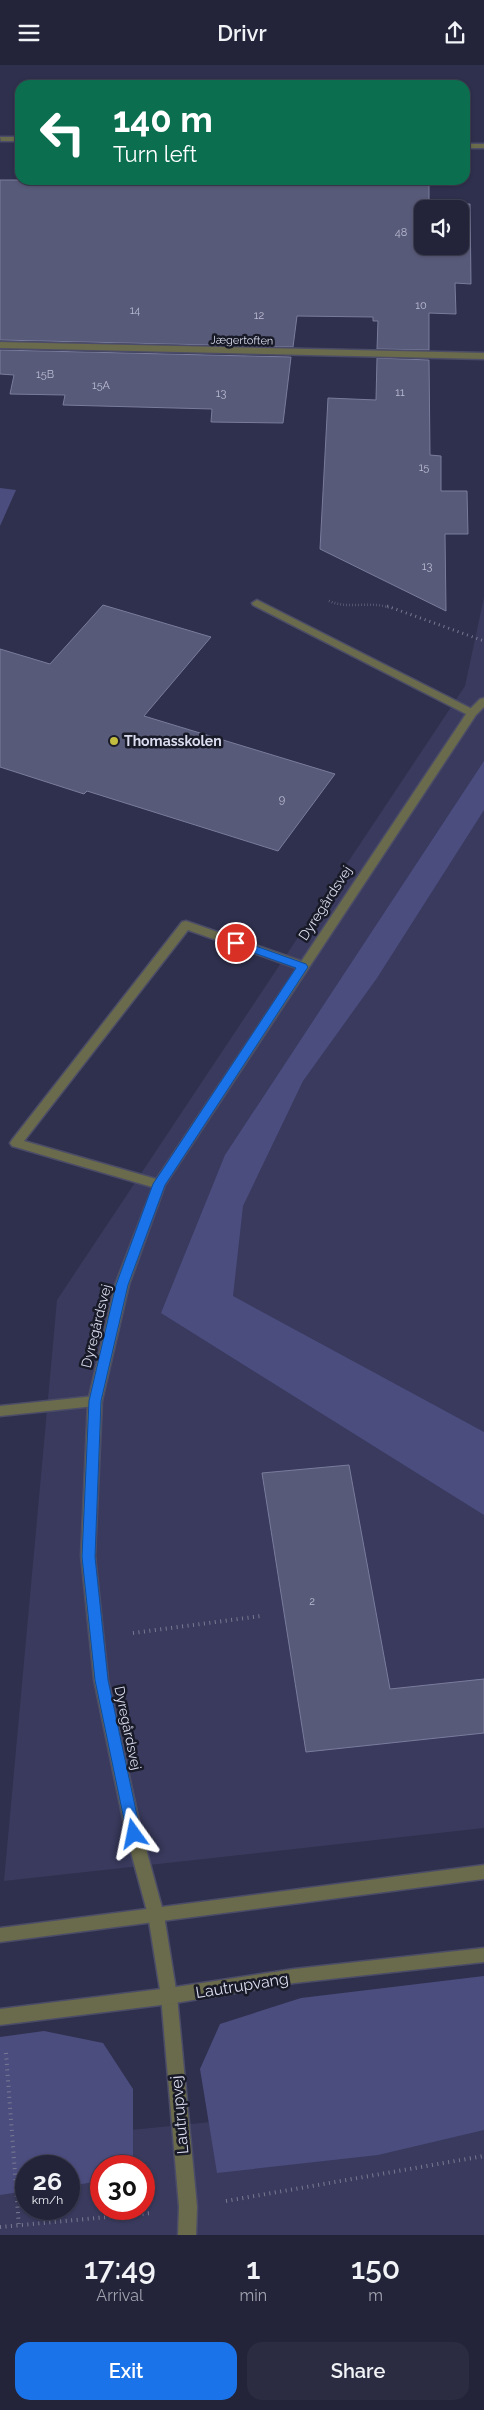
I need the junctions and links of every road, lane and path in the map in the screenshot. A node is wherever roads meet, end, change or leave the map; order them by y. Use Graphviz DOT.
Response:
graph roads {
  1 [pos="1,139"];
  2 [pos="15,139"];
  3 [pos="470,146"];
  4 [pos="484,146"];
  5 [pos="0,345"];
  6 [pos="484,356"];
  7 [pos="322,599"];
  8 [pos="257,603"];
  9 [pos="484,641"];
  10 [pos="484,701"];
  11 [pos="472,713"];
  12 [pos="303,967"];
  13 [pos="159,1184"];
  14 [pos="95,1401"];
  15 [pos="0,1411"];
  16 [pos="261,1616"];
  17 [pos="98,1638"];
  18 [pos="484,1873"];
  19 [pos="156,1915"];
  20 [pos="0,1935"];
  21 [pos="484,1955"];
  22 [pos="169,1996"];
  23 [pos="2,2017"];
  24 [pos="484,2156"];
  25 [pos="188,2207"];
  26 [pos="0,2227"];
  27 [pos="19,2227"];
  28 [pos="187,2235"];
  1 -- 2 [label="street"];
  3 -- 4 [label="street"];
  5 -- 6 [label="street, Jægertoften"];
  7 -- 9 [label="path"];
  8 -- 11 [label="street"];
  10 -- 11 [label="street, Dyregårdsvej"];
  11 -- 12 [label="street, Dyregårdsvej"];
  12 -- 13 [label="street, Dyregårdsvej"];
  12 -- 13 [label="street"];
  13 -- 14 [label="street, Dyregårdsvej"];
  14 -- 15 [label="street"];
  14 -- 17 [label="street, Dyregårdsvej"];
  16 -- 17 [label="path"];
  17 -- 19 [label="street, Dyregårdsvej"];
  18 -- 19 [label="street"];
  19 -- 20 [label="street"];
  19 -- 22 [label="street, Dyregårdsvej"];
  21 -- 22 [label="street, Lautrupvang"];
  22 -- 23 [label="street, Lautrupvang"];
  22 -- 25 [label="street, Lautrupvej"];
  23 -- 27 [label="path"];
  24 -- 25 [label="path"];
  25 -- 27 [label="path"];
  25 -- 28 [label="street, Lautrupvej"];
  26 -- 27 [label="path"];
}
